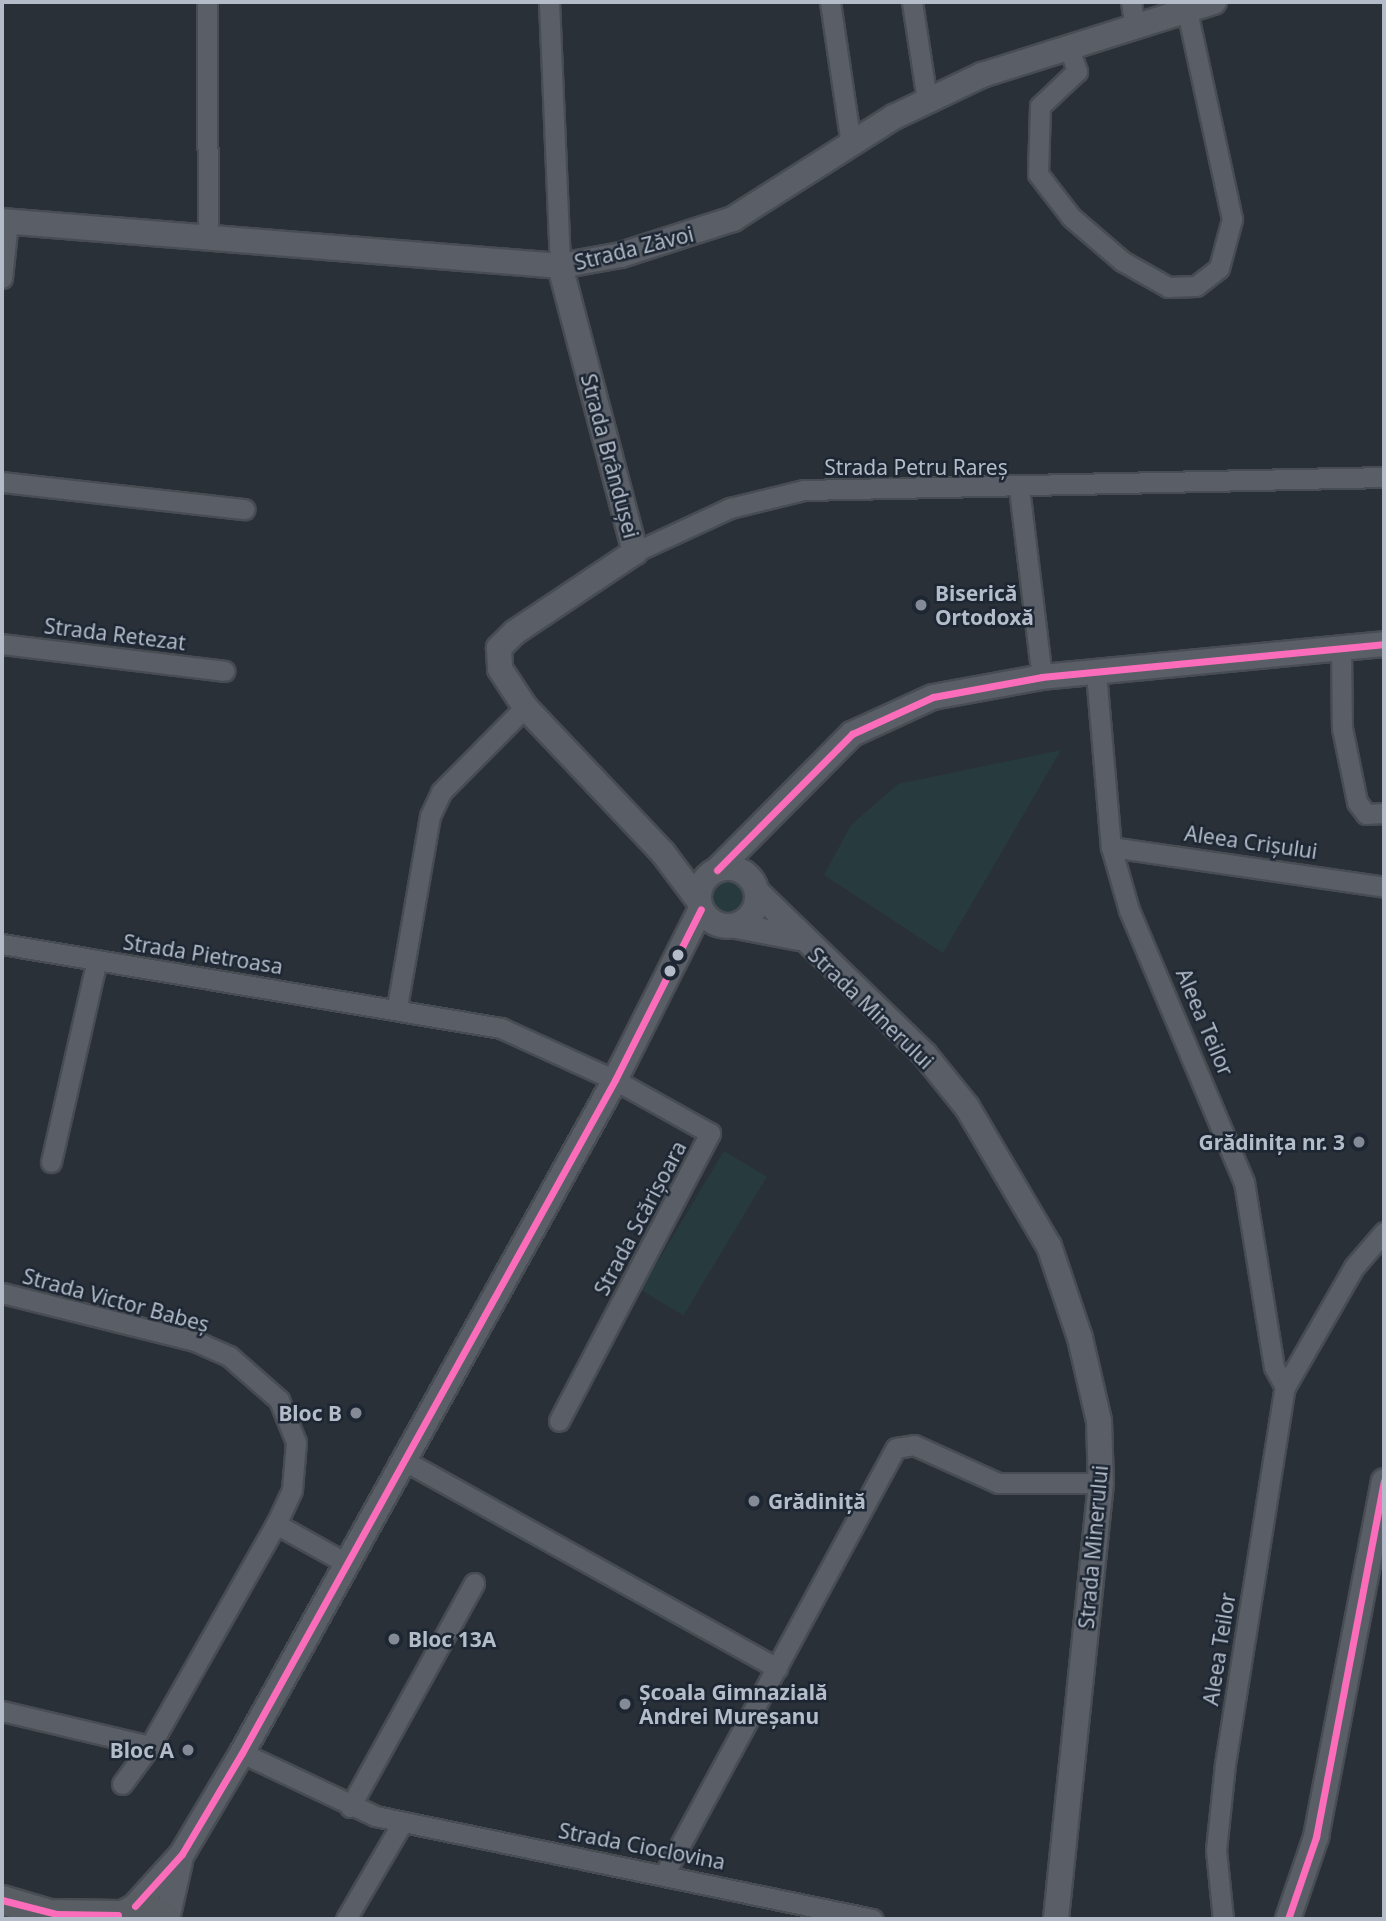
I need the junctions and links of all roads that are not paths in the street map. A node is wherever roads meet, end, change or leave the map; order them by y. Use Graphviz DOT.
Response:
graph roads {
  1 [pos="207,2"];
  2 [pos="549,2"];
  3 [pos="830,2"];
  4 [pos="912,2"];
  5 [pos="1131,2"];
  6 [pos="1214,2"];
  7 [pos="1187,11"];
  8 [pos="1135,29"];
  9 [pos="1068,45"];
  10 [pos="927,100"];
  11 [pos="851,145"];
  12 [pos="5,221"];
  13 [pos="208,236"];
  14 [pos="560,266"];
  15 [pos="2,278"];
  16 [pos="1384,477"];
  17 [pos="2,482"];
  18 [pos="1019,488"];
  19 [pos="244,509"];
  20 [pos="635,552"];
  21 [pos="2,644"];
  22 [pos="1384,644"];
  23 [pos="1341,649"];
  24 [pos="223,671"];
  25 [pos="1096,673"];
  26 [pos="1042,677"];
  27 [pos="525,706"];
  28 [pos="1384,813"];
  29 [pos="761,826"];
  30 [pos="1111,847"];
  31 [pos="663,853"];
  32 [pos="714,872"];
  33 [pos="1384,887"];
  34 [pos="756,888"];
  35 [pos="700,905"];
  36 [pos="731,926"];
  37 [pos="799,938"];
  38 [pos="2,944"];
  39 [pos="680,958"];
  40 [pos="97,960"];
  41 [pos="397,1007"];
  42 [pos="615,1080"];
  43 [pos="51,1162"];
  44 [pos="1384,1232"];
  45 [pos="2,1293"];
  46 [pos="1285,1387"];
  47 [pos="559,1421"];
  48 [pos="405,1461"];
  49 [pos="1384,1481"];
  50 [pos="1101,1483"];
  51 [pos="1381,1518"];
  52 [pos="276,1524"];
  53 [pos="348,1564"];
  54 [pos="474,1583"];
  55 [pos="777,1668"];
  56 [pos="2,1711"];
  57 [pos="150,1746"];
  58 [pos="242,1753"];
  59 [pos="122,1784"];
  60 [pos="349,1807"];
  61 [pos="402,1823"];
  62 [pos="182,1854"];
  63 [pos="666,1871"];
  64 [pos="2,1900"];
  65 [pos="122,1913"];
  66 [pos="62,1917"];
  67 [pos="166,1919"];
  68 [pos="346,1919"];
  69 [pos="872,1919"];
  70 [pos="1056,1919"];
  71 [pos="1223,1919"];
  72 [pos="1288,1919"];
  1 -- 13 [label="street"];
  2 -- 14 [label="street"];
  3 -- 11 [label="street"];
  4 -- 10 [label="street"];
  5 -- 8 [label="street"];
  6 -- 7 [label="street, Strada Zăvoi"];
  7 -- 8 [label="street, Strada Zăvoi"];
  7 -- 9 [label="street"];
  8 -- 9 [label="street, Strada Zăvoi"];
  9 -- 10 [label="street, Strada Zăvoi"];
  10 -- 11 [label="street, Strada Zăvoi"];
  11 -- 14 [label="street, Strada Zăvoi"];
  12 -- 13 [label="street, Strada Zăvoi"];
  12 -- 15 [label="street"];
  13 -- 14 [label="street, Strada Zăvoi"];
  14 -- 20 [label="street, Strada Brândușei"];
  16 -- 18 [label="street"];
  17 -- 19 [label="street"];
  18 -- 20 [label="street, Strada Petru Rareș"];
  18 -- 26 [label="street, Strada Petru Rareș"];
  20 -- 27 [label="street, Strada Brândușei"];
  21 -- 24 [label="street, Strada Retezat"];
  22 -- 23 [label="street"];
  23 -- 25 [label="street"];
  23 -- 28 [label="street"];
  25 -- 26 [label="street"];
  25 -- 30 [label="street, Aleea Teilor"];
  26 -- 29 [label="street"];
  27 -- 31 [label="street, Strada Brândușei"];
  27 -- 41 [label="street"];
  29 -- 32 [label="street"];
  29 -- 34 [label="street"];
  30 -- 33 [label="street, Aleea Crișului"];
  30 -- 46 [label="street, Aleea Teilor"];
  31 -- 32 [label="street, Strada Brândușei"];
  31 -- 35 [label="street, Strada Brândușei"];
  32 -- 34 [label="street, Strada Minerului"];
  32 -- 35 [label="street"];
  34 -- 36 [label="street"];
  34 -- 37 [label="street, Strada Minerului"];
  35 -- 36 [label="street, Strada Minerului"];
  35 -- 39 [label="street"];
  36 -- 37 [label="street, Strada Minerului"];
  36 -- 39 [label="street"];
  37 -- 50 [label="street, Strada Minerului"];
  38 -- 40 [label="street, Strada Pietroasa"];
  39 -- 42 [label="street"];
  40 -- 41 [label="street, Strada Pietroasa"];
  40 -- 43 [label="street"];
  41 -- 42 [label="street, Strada Pietroasa"];
  42 -- 47 [label="street, Strada Scărișoara"];
  42 -- 48 [label="street"];
  44 -- 46 [label="street, Aleea Teilor"];
  45 -- 52 [label="street, Strada Victor Babeș"];
  46 -- 71 [label="street, Aleea Teilor"];
  48 -- 53 [label="street"];
  48 -- 55 [label="street"];
  49 -- 51 [label="street"];
  50 -- 55 [label="street"];
  50 -- 70 [label="street, Strada Minerului"];
  51 -- 72 [label="street"];
  52 -- 53 [label="street"];
  52 -- 57 [label="street, Strada Victor Babeș"];
  53 -- 58 [label="street"];
  54 -- 60 [label="street"];
  55 -- 63 [label="street"];
  56 -- 57 [label="street"];
  57 -- 59 [label="street, Strada Victor Babeș"];
  58 -- 60 [label="street, Strada Cioclovina"];
  58 -- 62 [label="street"];
  60 -- 61 [label="street, Strada Cioclovina"];
  61 -- 63 [label="street, Strada Cioclovina"];
  61 -- 68 [label="street"];
  62 -- 65 [label="street"];
  62 -- 67 [label="street"];
  63 -- 69 [label="street, Strada Cioclovina"];
  64 -- 66 [label="main road"];
  65 -- 66 [label="main road"];
  65 -- 67 [label="main road"];
}
